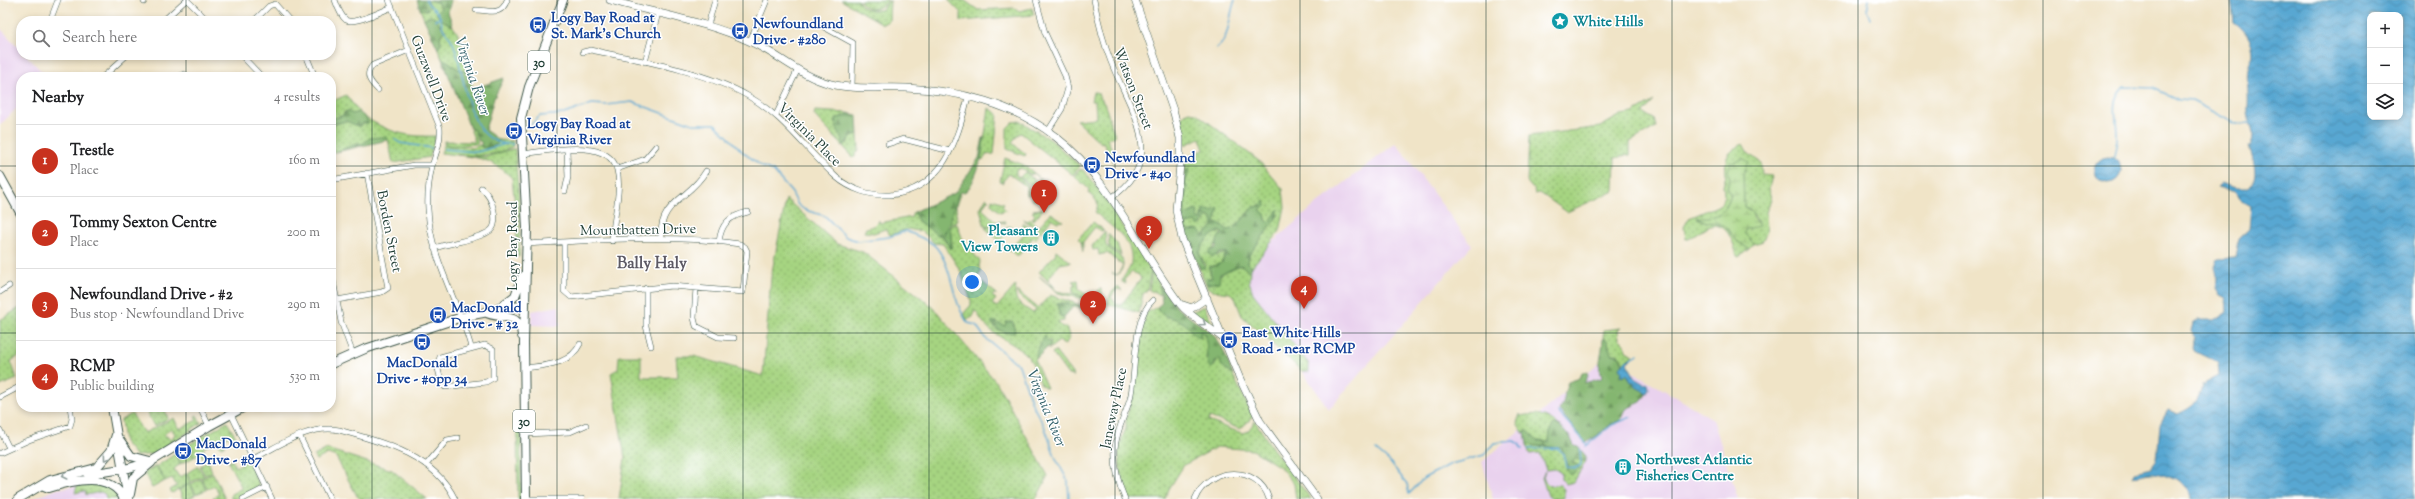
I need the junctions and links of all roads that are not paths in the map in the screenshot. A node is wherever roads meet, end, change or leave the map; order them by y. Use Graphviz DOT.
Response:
graph roads {
  1 [pos="58,0"];
  2 [pos="186,0"];
  3 [pos="335,0"];
  4 [pos="389,0"];
  5 [pos="507,0"];
  6 [pos="563,0"];
  7 [pos="715,0"];
  8 [pos="766,0"];
  9 [pos="1036,0"];
  10 [pos="1094,0"];
  11 [pos="1135,0"];
  12 [pos="614,1"];
  13 [pos="392,7"];
  14 [pos="476,10"];
  15 [pos="658,13"];
  16 [pos="52,16"];
  17 [pos="168,16"];
  18 [pos="203,16"];
  19 [pos="259,16"];
  20 [pos="286,16"];
  21 [pos="817,20"];
  22 [pos="708,25"];
  23 [pos="750,41"];
  24 [pos="409,50"];
  25 [pos="583,52"];
  26 [pos="121,60"];
  27 [pos="245,60"];
  28 [pos="308,60"];
  29 [pos="645,62"];
  30 [pos="798,69"];
  31 [pos="108,72"];
  32 [pos="256,72"];
  33 [pos="313,72"];
  34 [pos="852,87"];
  35 [pos="378,90"];
  36 [pos="968,97"];
  37 [pos="776,115"];
  38 [pos="1048,131"];
  39 [pos="888,144"];
  40 [pos="656,146"];
  41 [pos="567,150"];
  42 [pos="522,151"];
  43 [pos="950,152"];
  44 [pos="432,165"];
  45 [pos="617,169"];
  46 [pos="706,171"];
  47 [pos="367,173"];
  48 [pos="0,176"];
  49 [pos="336,179"];
  50 [pos="481,188"];
  51 [pos="565,191"];
  52 [pos="1111,198"];
  53 [pos="16,205"];
  54 [pos="748,212"];
  55 [pos="661,238"];
  56 [pos="612,241"];
  57 [pos="564,242"];
  58 [pos="719,242"];
  59 [pos="527,244"];
  60 [pos="434,248"];
  61 [pos="526,269"];
  62 [pos="8,286"];
  63 [pos="646,288"];
  64 [pos="696,288"];
  65 [pos="0,292"];
  66 [pos="336,295"];
  67 [pos="1207,298"];
  68 [pos="337,300"];
  69 [pos="1153,300"];
  70 [pos="525,305"];
  71 [pos="1181,305"];
  72 [pos="496,310"];
  73 [pos="484,311"];
  74 [pos="462,317"];
  75 [pos="734,338"];
  76 [pos="1226,341"];
  77 [pos="524,343"];
  78 [pos="580,344"];
  79 [pos="651,346"];
  80 [pos="471,347"];
  81 [pos="353,354"];
  82 [pos="336,362"];
  83 [pos="525,368"];
  84 [pos="16,389"];
  85 [pos="0,397"];
  86 [pos="71,412"];
  87 [pos="113,412"];
  88 [pos="202,412"];
  89 [pos="235,412"];
  90 [pos="231,414"];
  91 [pos="586,425"];
  92 [pos="209,426"];
  93 [pos="0,430"];
  94 [pos="525,434"];
  95 [pos="116,435"];
  96 [pos="300,437"];
  97 [pos="458,438"];
  98 [pos="9,448"];
  99 [pos="0,453"];
  100 [pos="253,459"];
  101 [pos="152,461"];
  102 [pos="426,465"];
  103 [pos="123,469"];
  104 [pos="87,475"];
  105 [pos="267,487"];
  106 [pos="18,499"];
  107 [pos="124,499"];
  108 [pos="129,499"];
  109 [pos="243,499"];
  110 [pos="272,499"];
  111 [pos="330,499"];
  112 [pos="455,499"];
  113 [pos="526,499"];
  114 [pos="582,499"];
  115 [pos="1125,499"];
  116 [pos="1195,499"];
  117 [pos="1269,499"];
  118 [pos="1317,499"];
  1 -- 16 [label="street"];
  2 -- 17 [label="street"];
  2 -- 18 [label="street"];
  3 -- 13 [label="street"];
  4 -- 13 [label="street, Guzzwell Drive"];
  5 -- 14 [label="street"];
  6 -- 42 [label="main road, Logy Bay Road / 30"];
  7 -- 22 [label="street"];
  8 -- 23 [label="street"];
  9 -- 38 [label="street"];
  10 -- 52 [label="street, Watson Street"];
  11 -- 67 [label="street"];
  12 -- 15 [label="street"];
  13 -- 24 [label="street, Guzzwell Drive"];
  15 -- 22 [label="street"];
  15 -- 29 [label="street"];
  19 -- 20 [label="street"];
  21 -- 34 [label="street"];
  22 -- 23 [label="street"];
  23 -- 30 [label="street"];
  24 -- 35 [label="street"];
  24 -- 44 [label="street, Guzzwell Drive"];
  25 -- 29 [label="street, Virginia Place"];
  26 -- 31 [label="street"];
  27 -- 32 [label="street"];
  28 -- 33 [label="street"];
  29 -- 37 [label="street, Virginia Place"];
  30 -- 34 [label="street"];
  30 -- 37 [label="street"];
  34 -- 36 [label="street"];
  36 -- 38 [label="street"];
  36 -- 43 [label="street, Virginia Place"];
  37 -- 43 [label="street, Virginia Place"];
  38 -- 52 [label="street"];
  39 -- 43 [label="street"];
  40 -- 45 [label="street"];
  41 -- 42 [label="street"];
  41 -- 45 [label="street"];
  41 -- 51 [label="street"];
  42 -- 59 [label="main road, Logy Bay Road / 30"];
  44 -- 47 [label="street"];
  44 -- 60 [label="street, Guzzwell Drive"];
  45 -- 56 [label="street"];
  46 -- 55 [label="street"];
  47 -- 49 [label="street"];
  47 -- 68 [label="street, Borden Street"];
  48 -- 53 [label="main road"];
  50 -- 60 [label="street"];
  52 -- 71 [label="street"];
  54 -- 58 [label="street"];
  55 -- 56 [label="street, Mountbatten Drive"];
  55 -- 58 [label="street, Mountbatten Drive"];
  56 -- 57 [label="street, Mountbatten Drive"];
  57 -- 59 [label="street, Mountbatten Drive"];
  57 -- 63 [label="street, Mountbatten Drive"];
  58 -- 64 [label="street, Mountbatten Drive"];
  59 -- 61 [label="main road, Logy Bay Road / 30"];
  60 -- 74 [label="street, Guzzwell Drive"];
  61 -- 70 [label="main road, Logy Bay Road / 30"];
  61 -- 72 [label="main road"];
  62 -- 65 [label="street"];
  63 -- 64 [label="street, Mountbatten Drive"];
  63 -- 79 [label="street"];
  64 -- 75 [label="street"];
  66 -- 68 [label="street"];
  67 -- 71 [label="street"];
  67 -- 76 [label="street"];
  68 -- 81 [label="street"];
  69 -- 115 [label="street, Janeway Place"];
  70 -- 72 [label="main road"];
  70 -- 77 [label="main road, Logy Bay Road / 30"];
  71 -- 76 [label="street, one-way"];
  72 -- 73 [label="main road"];
  73 -- 74 [label="main road"];
  73 -- 77 [label="main road"];
  74 -- 80 [label="street, Guzzwell Drive"];
  74 -- 81 [label="main road"];
  76 -- 118 [label="street"];
  77 -- 83 [label="main road, Logy Bay Road / 30"];
  78 -- 83 [label="street"];
  80 -- 80 [label="street"];
  81 -- 82 [label="main road"];
  83 -- 94 [label="main road, Logy Bay Road / 30"];
  84 -- 85 [label="street"];
  86 -- 98 [label="street"];
  87 -- 95 [label="main road"];
  88 -- 92 [label="street"];
  89 -- 90 [label="main road"];
  90 -- 92 [label="main road"];
  90 -- 100 [label="street"];
  91 -- 94 [label="street"];
  92 -- 101 [label="main road"];
  93 -- 98 [label="street"];
  94 -- 113 [label="main road, Logy Bay Road / 30"];
  95 -- 101 [label="main road"];
  95 -- 103 [label="main road"];
  95 -- 104 [label="main road, one-way"];
  96 -- 100 [label="street"];
  96 -- 102 [label="street"];
  96 -- 111 [label="street"];
  97 -- 102 [label="street"];
  98 -- 99 [label="street"];
  100 -- 105 [label="street"];
  101 -- 103 [label="main road"];
  101 -- 108 [label="main road"];
  102 -- 112 [label="street"];
  103 -- 104 [label="main road"];
  103 -- 108 [label="main road"];
  104 -- 106 [label="main road"];
  104 -- 107 [label="main road"];
  105 -- 109 [label="street"];
  105 -- 110 [label="street"];
  113 -- 114 [label="street"];
  116 -- 117 [label="street"];
}
